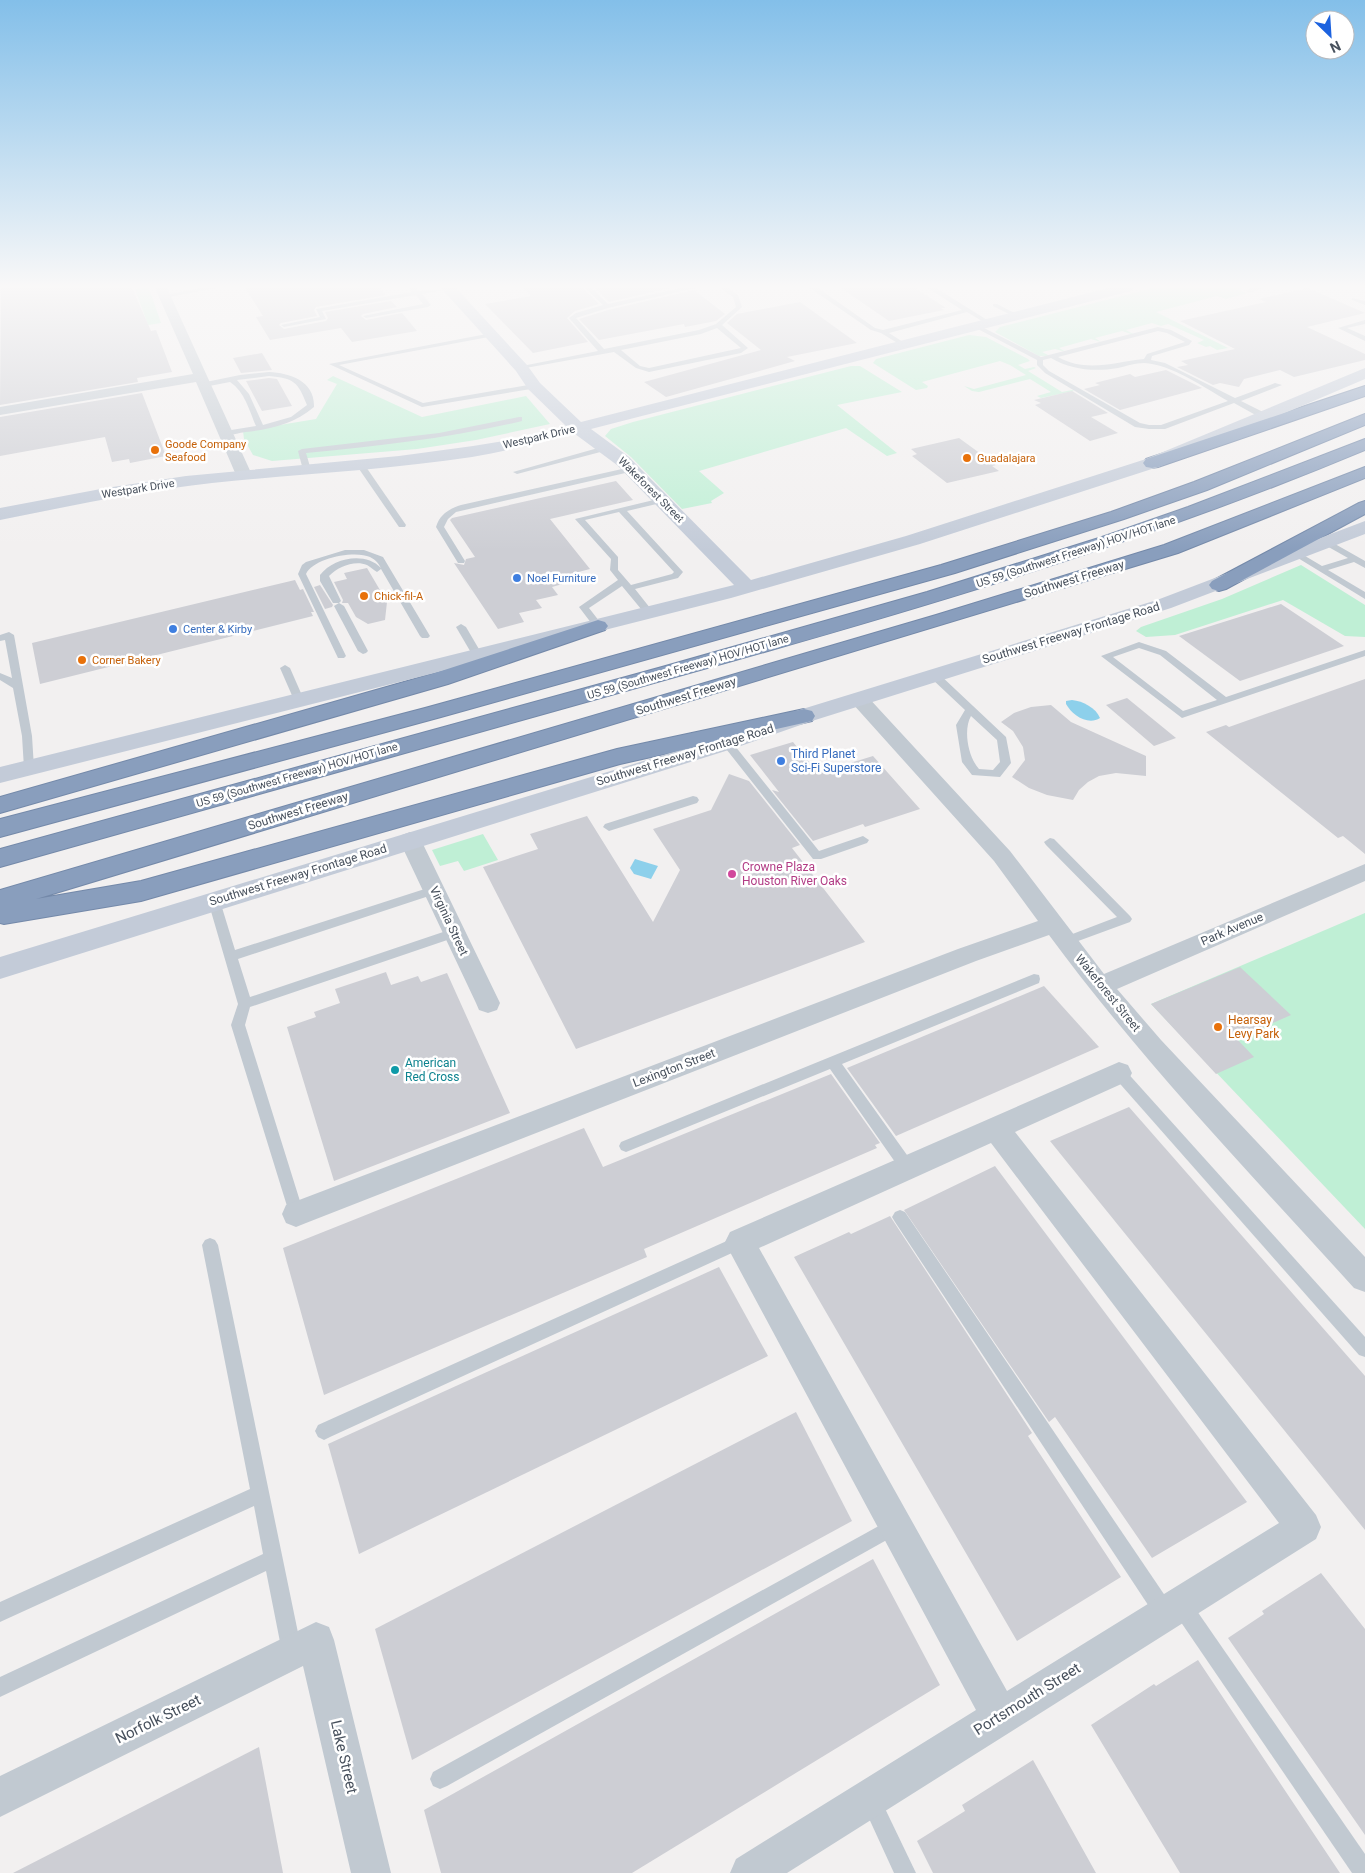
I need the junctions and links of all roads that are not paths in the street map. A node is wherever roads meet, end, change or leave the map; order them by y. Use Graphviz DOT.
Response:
graph roads {
  1 [pos="200,375"];
  2 [pos="260,375"];
  3 [pos="287,375"];
  4 [pos="357,375"];
  5 [pos="527,375"];
  6 [pos="785,375"];
  7 [pos="1053,375"];
  8 [pos="1185,375"];
  9 [pos="1359,375"];
  10 [pos="1071,377"];
  11 [pos="232,380"];
  12 [pos="202,381"];
  13 [pos="1063,381"];
  14 [pos="1278,385"];
  15 [pos="534,386"];
  16 [pos="1365,391"];
  17 [pos="1233,401"];
  18 [pos="0,411"];
  19 [pos="1264,416"];
  20 [pos="519,419"];
  21 [pos="1365,419"];
  22 [pos="260,427"];
  23 [pos="578,428"];
  24 [pos="225,433"];
  25 [pos="1365,444"];
  26 [pos="605,448"];
  27 [pos="1152,464"];
  28 [pos="361,466"];
  29 [pos="631,469"];
  30 [pos="307,470"];
  31 [pos="517,472"];
  32 [pos="1365,472"];
  33 [pos="244,475"];
  34 [pos="662,500"];
  35 [pos="1365,507"];
  36 [pos="621,509"];
  37 [pos="0,514"];
  38 [pos="402,525"];
  39 [pos="1365,527"];
  40 [pos="1328,543"];
  41 [pos="1297,555"];
  42 [pos="1355,559"];
  43 [pos="461,561"];
  44 [pos="1365,565"];
  45 [pos="1321,569"];
  46 [pos="626,585"];
  47 [pos="1219,585"];
  48 [pos="747,588"];
  49 [pos="1365,596"];
  50 [pos="649,613"];
  51 [pos="598,626"];
  52 [pos="461,627"];
  53 [pos="0,638"];
  54 [pos="363,651"];
  55 [pos="1365,653"];
  56 [pos="341,656"];
  57 [pos="478,656"];
  58 [pos="285,668"];
  59 [pos="0,676"];
  60 [pos="935,676"];
  61 [pos="18,686"];
  62 [pos="860,699"];
  63 [pos="299,700"];
  64 [pos="1224,700"];
  65 [pos="970,710"];
  66 [pos="804,716"];
  67 [pos="727,743"];
  68 [pos="29,768"];
  69 [pos="0,775"];
  70 [pos="693,800"];
  71 [pos="0,805"];
  72 [pos="609,827"];
  73 [pos="0,828"];
  74 [pos="410,840"];
  75 [pos="863,840"];
  76 [pos="1050,842"];
  77 [pos="0,858"];
  78 [pos="1365,872"];
  79 [pos="434,890"];
  80 [pos="0,900"];
  81 [pos="214,902"];
  82 [pos="0,915"];
  83 [pos="455,933"];
  84 [pos="1060,933"];
  85 [pos="231,956"];
  86 [pos="0,968"];
  87 [pos="1034,979"];
  88 [pos="1100,986"];
  89 [pos="488,1003"];
  90 [pos="244,1004"];
  91 [pos="833,1062"];
  92 [pos="1119,1072"];
  93 [pos="996,1128"];
  94 [pos="626,1146"];
  95 [pos="907,1168"];
  96 [pos="296,1214"];
  97 [pos="900,1216"];
  98 [pos="740,1242"];
  99 [pos="210,1245"];
  100 [pos="1365,1278"];
  101 [pos="1365,1349"];
  102 [pos="324,1431"];
  103 [pos="260,1494"];
  104 [pos="894,1526"];
  105 [pos="272,1559"];
  106 [pos="1173,1608"];
  107 [pos="0,1612"];
  108 [pos="304,1646"];
  109 [pos="0,1687"];
  110 [pos="1000,1716"];
  111 [pos="440,1779"];
  112 [pos="0,1798"];
  113 [pos="869,1798"];
  114 [pos="371,1873"];
  115 [pos="750,1873"];
  116 [pos="905,1873"];
  117 [pos="1365,1873"];
  1 -- 12 [label="street"];
  2 -- 11 [label="lane"];
  3 -- 22 [label="lane"];
  4 -- 15 [label="lane"];
  5 -- 15 [label="main road, Wakeforest Street"];
  6 -- 23 [label="main road, Westpark Drive"];
  7 -- 13 [label="lane"];
  8 -- 17 [label="lane"];
  9 -- 19 [label="main road"];
  10 -- 13 [label="lane"];
  11 -- 12 [label="lane"];
  11 -- 22 [label="lane"];
  12 -- 18 [label="street"];
  12 -- 24 [label="street"];
  13 -- 17 [label="lane"];
  14 -- 17 [label="lane"];
  15 -- 23 [label="main road, Wakeforest Street"];
  16 -- 27 [label="highway"];
  17 -- 19 [label="lane"];
  19 -- 27 [label="main road"];
  20 -- 30 [label="lane"];
  21 -- 73 [label="highway"];
  22 -- 24 [label="lane"];
  23 -- 26 [label="main road, Wakeforest Street"];
  23 -- 28 [label="main road, Westpark Drive"];
  24 -- 33 [label="street"];
  25 -- 77 [label="highway, US 59 (Southwest Freeway) HOV/HOT lane"];
  26 -- 29 [label="main road, Wakeforest Street"];
  26 -- 31 [label="lane"];
  27 -- 48 [label="main road"];
  28 -- 30 [label="main road, Westpark Drive"];
  28 -- 38 [label="lane"];
  29 -- 34 [label="main road, Wakeforest Street"];
  29 -- 43 [label="lane"];
  30 -- 33 [label="main road, Westpark Drive"];
  32 -- 80 [label="highway, Southwest Freeway"];
  33 -- 37 [label="main road, Westpark Drive"];
  34 -- 36 [label="lane"];
  34 -- 48 [label="main road, Wakeforest Street"];
  35 -- 47 [label="highway"];
  36 -- 46 [label="lane"];
  36 -- 46 [label="lane"];
  39 -- 40 [label="main road, Southwest Freeway Frontage Road"];
  40 -- 41 [label="main road, Southwest Freeway Frontage Road"];
  40 -- 42 [label="lane"];
  41 -- 45 [label="lane"];
  41 -- 47 [label="main road, Southwest Freeway Frontage Road"];
  42 -- 44 [label="lane"];
  42 -- 45 [label="lane"];
  45 -- 49 [label="lane"];
  46 -- 50 [label="lane"];
  46 -- 51 [label="lane"];
  47 -- 60 [label="main road, Southwest Freeway Frontage Road"];
  48 -- 50 [label="main road"];
  50 -- 51 [label="main road"];
  51 -- 57 [label="main road"];
  51 -- 71 [label="highway"];
  52 -- 57 [label="lane"];
  53 -- 61 [label="lane"];
  54 -- 56 [label="lane"];
  55 -- 64 [label="lane"];
  57 -- 63 [label="main road"];
  58 -- 63 [label="lane"];
  59 -- 61 [label="lane"];
  60 -- 62 [label="main road, Southwest Freeway Frontage Road"];
  60 -- 65 [label="lane"];
  61 -- 68 [label="lane"];
  62 -- 66 [label="main road, Southwest Freeway Frontage Road"];
  62 -- 84 [label="street, Wakeforest Street"];
  63 -- 68 [label="main road"];
  64 -- 64 [label="lane"];
  65 -- 65 [label="lane"];
  66 -- 67 [label="main road, Southwest Freeway Frontage Road"];
  66 -- 82 [label="highway"];
  67 -- 74 [label="main road, Southwest Freeway Frontage Road"];
  67 -- 75 [label="lane"];
  68 -- 69 [label="main road"];
  70 -- 72 [label="lane"];
  74 -- 79 [label="street, Virginia Street"];
  74 -- 81 [label="main road, Southwest Freeway Frontage Road"];
  76 -- 84 [label="lane"];
  78 -- 88 [label="street, Park Avenue"];
  79 -- 83 [label="street, Virginia Street"];
  79 -- 85 [label="lane"];
  81 -- 85 [label="lane"];
  81 -- 86 [label="main road, Southwest Freeway Frontage Road"];
  83 -- 89 [label="street, Virginia Street"];
  83 -- 90 [label="lane"];
  84 -- 88 [label="street, Wakeforest Street"];
  84 -- 96 [label="street, Lexington Street"];
  85 -- 90 [label="lane"];
  87 -- 91 [label="lane"];
  88 -- 100 [label="street, Wakeforest Street"];
  90 -- 96 [label="lane"];
  91 -- 94 [label="lane"];
  91 -- 95 [label="lane"];
  92 -- 93 [label="street"];
  92 -- 101 [label="lane"];
  93 -- 95 [label="street"];
  93 -- 106 [label="street, Portsmouth Street"];
  95 -- 98 [label="street"];
  97 -- 106 [label="lane"];
  98 -- 102 [label="lane"];
  98 -- 104 [label="street"];
  99 -- 103 [label="lane"];
  103 -- 105 [label="lane"];
  103 -- 107 [label="lane"];
  104 -- 110 [label="street"];
  104 -- 111 [label="lane"];
  105 -- 108 [label="lane"];
  105 -- 109 [label="lane"];
  106 -- 110 [label="street, Portsmouth Street"];
  106 -- 117 [label="lane"];
  108 -- 112 [label="street, Norfolk Street"];
  108 -- 114 [label="street, Lake Street"];
  110 -- 113 [label="street, Portsmouth Street"];
  113 -- 115 [label="street, Portsmouth Street"];
  113 -- 116 [label="lane"];
}
